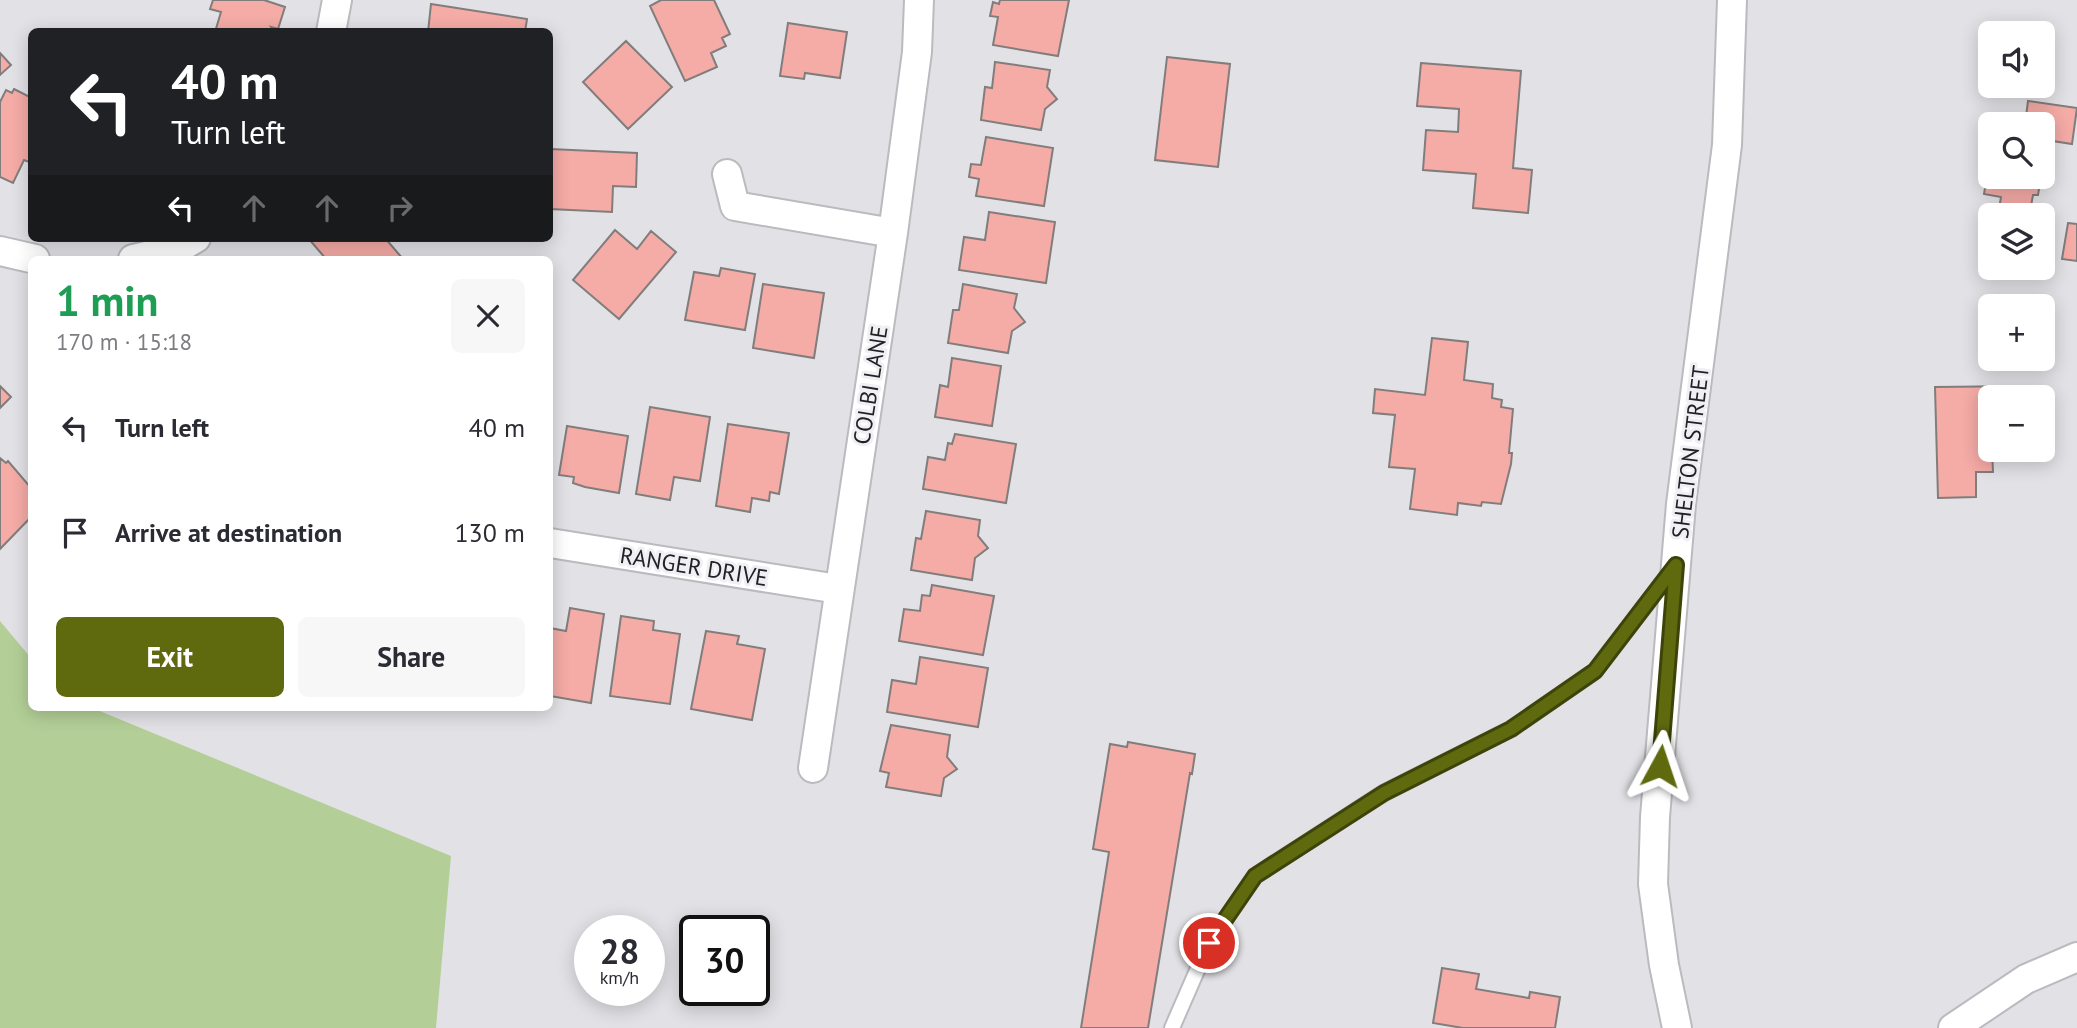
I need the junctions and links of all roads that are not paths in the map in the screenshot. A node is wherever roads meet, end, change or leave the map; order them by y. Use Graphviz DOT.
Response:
graph roads {
  1 [pos="337,0"];
  2 [pos="919,0"];
  3 [pos="1732,0"];
  4 [pos="332,28"];
  5 [pos="727,174"];
  6 [pos="893,233"];
  7 [pos="189,242"];
  8 [pos="0,251"];
  9 [pos="146,256"];
  10 [pos="28,257"];
  11 [pos="553,543"];
  12 [pos="1676,565"];
  13 [pos="838,589"];
  14 [pos="813,768"];
  15 [pos="2077,957"];
  16 [pos="1172,1028"];
  17 [pos="1677,1028"];
  18 [pos="1953,1028"];
  1 -- 4 [label="street"];
  2 -- 6 [label="street, COLBI LANE"];
  3 -- 12 [label="street, SHELTON STREET"];
  5 -- 6 [label="street"];
  6 -- 13 [label="street, COLBI LANE"];
  7 -- 9 [label="street"];
  8 -- 10 [label="street"];
  11 -- 13 [label="street, RANGER DRIVE"];
  12 -- 16 [label="lane"];
  12 -- 17 [label="street, SHELTON STREET"];
  13 -- 14 [label="street, COLBI LANE"];
  15 -- 18 [label="street"];
}
